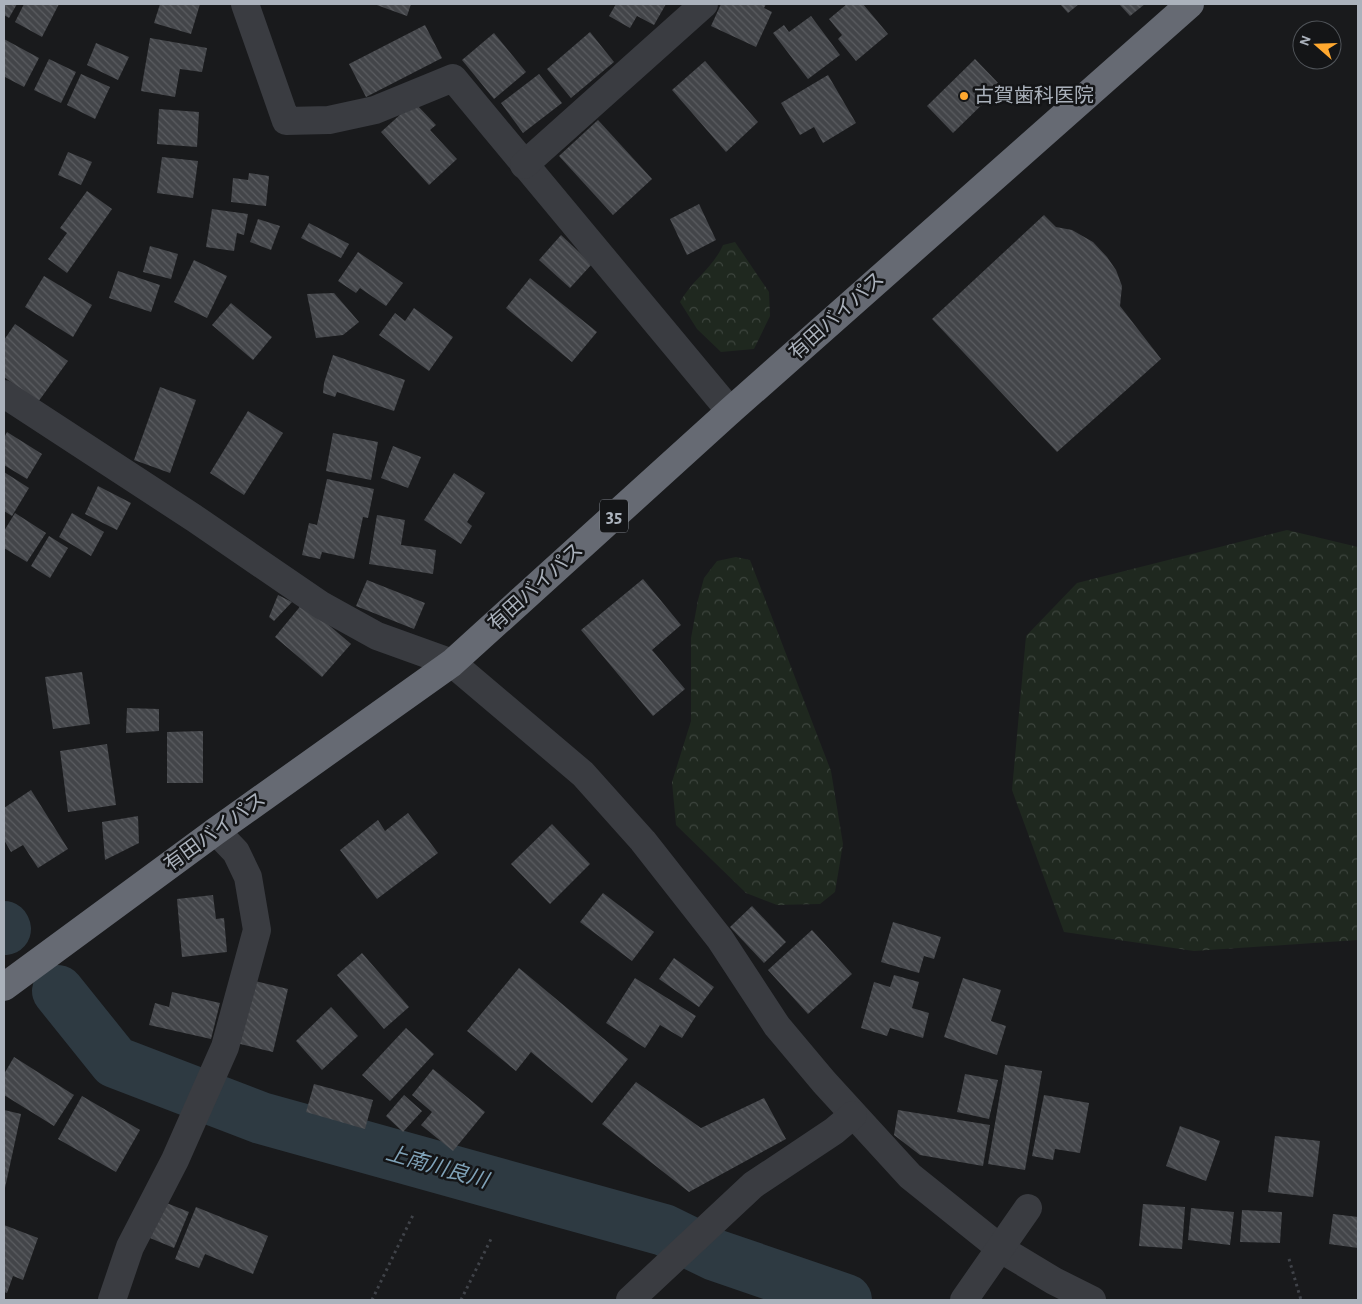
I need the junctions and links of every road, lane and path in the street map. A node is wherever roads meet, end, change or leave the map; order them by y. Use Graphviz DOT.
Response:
graph roads {
  1 [pos="244,4"];
  2 [pos="704,4"];
  3 [pos="1190,4"];
  4 [pos="524,165"];
  5 [pos="4,394"];
  6 [pos="730,411"];
  7 [pos="452,663"];
  8 [pos="216,831"];
  9 [pos="4,987"];
  10 [pos="853,1115"];
  11 [pos="1028,1208"];
  12 [pos="413,1216"];
  13 [pos="492,1236"];
  14 [pos="1001,1249"];
  15 [pos="1289,1259"];
  16 [pos="638,1292"];
  17 [pos="112,1300"];
  18 [pos="372,1300"];
  19 [pos="461,1300"];
  20 [pos="964,1300"];
  21 [pos="1092,1300"];
  22 [pos="1301,1300"];
  1 -- 4 [label="street"];
  2 -- 4 [label="street"];
  3 -- 6 [label="highway, 有田バイパス / 35"];
  4 -- 6 [label="street"];
  5 -- 7 [label="street"];
  6 -- 7 [label="highway, 有田バイパス / 35"];
  7 -- 8 [label="highway, 有田バイパス / 35"];
  7 -- 10 [label="street"];
  8 -- 9 [label="highway, 有田バイパス / 35"];
  8 -- 17 [label="street"];
  10 -- 14 [label="street"];
  10 -- 16 [label="street"];
  11 -- 14 [label="street"];
  12 -- 18 [label="path"];
  13 -- 19 [label="path"];
  14 -- 20 [label="street"];
  14 -- 21 [label="street"];
  15 -- 22 [label="path"];
}
